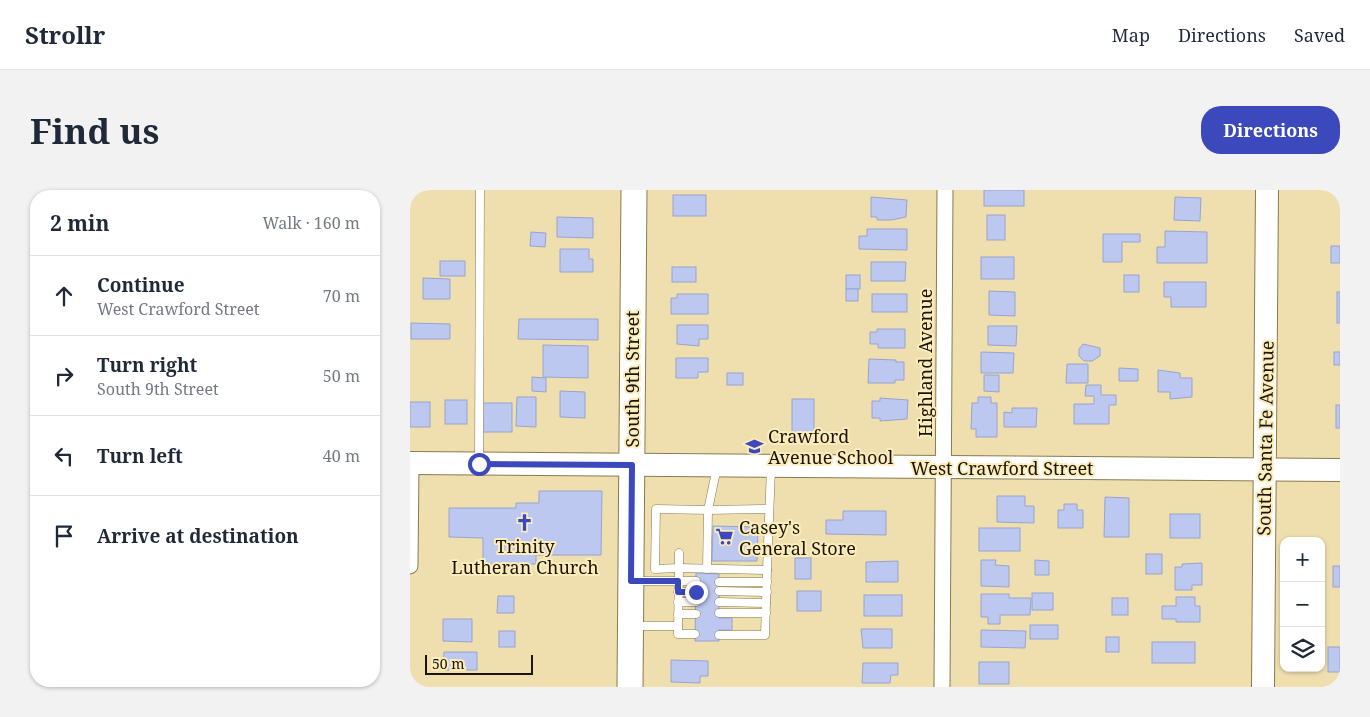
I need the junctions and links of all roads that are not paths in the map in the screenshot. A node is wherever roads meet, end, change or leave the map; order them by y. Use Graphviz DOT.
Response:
graph roads {
  1 [pos="480,190"];
  2 [pos="634,190"];
  3 [pos="946,190"];
  4 [pos="1267,190"];
  5 [pos="410,463"];
  6 [pos="479,464"];
  7 [pos="632,465"];
  8 [pos="717,465"];
  9 [pos="771,466"];
  10 [pos="943,467"];
  11 [pos="1265,470"];
  12 [pos="1340,470"];
  13 [pos="769,509"];
  14 [pos="708,510"];
  15 [pos="678,553"];
  16 [pos="410,566"];
  17 [pos="678,568"];
  18 [pos="707,569"];
  19 [pos="767,570"];
  20 [pos="631,581"];
  21 [pos="678,581"];
  22 [pos="696,581"];
  23 [pos="719,582"];
  24 [pos="767,582"];
  25 [pos="719,591"];
  26 [pos="678,592"];
  27 [pos="696,592"];
  28 [pos="767,592"];
  29 [pos="678,602"];
  30 [pos="696,602"];
  31 [pos="718,602"];
  32 [pos="766,603"];
  33 [pos="719,613"];
  34 [pos="766,613"];
  35 [pos="678,614"];
  36 [pos="696,614"];
  37 [pos="630,626"];
  38 [pos="678,626"];
  39 [pos="695,634"];
  40 [pos="719,635"];
  41 [pos="630,687"];
  42 [pos="942,687"];
  43 [pos="1263,687"];
  1 -- 6 [label="lane"];
  2 -- 7 [label="main road, South 9th Street"];
  3 -- 10 [label="street, Highland Avenue"];
  4 -- 11 [label="main road, South Santa Fe Avenue"];
  5 -- 6 [label="main road, West Crawford Street"];
  5 -- 16 [label="street"];
  6 -- 7 [label="main road, West Crawford Street"];
  7 -- 8 [label="main road, West Crawford Street"];
  7 -- 20 [label="main road, South 9th Street"];
  8 -- 9 [label="main road, West Crawford Street"];
  8 -- 14 [label="lane"];
  9 -- 10 [label="main road, West Crawford Street"];
  9 -- 13 [label="lane"];
  10 -- 11 [label="main road, West Crawford Street"];
  10 -- 42 [label="street, Highland Avenue"];
  11 -- 12 [label="main road, West Crawford Street"];
  11 -- 43 [label="main road, South Santa Fe Avenue"];
  13 -- 14 [label="lane"];
  13 -- 19 [label="lane"];
  14 -- 17 [label="lane"];
  14 -- 18 [label="lane"];
  15 -- 17 [label="lane"];
  17 -- 18 [label="lane"];
  17 -- 21 [label="lane"];
  18 -- 19 [label="lane"];
  19 -- 24 [label="lane"];
  20 -- 21 [label="lane"];
  20 -- 37 [label="main road, South 9th Street"];
  21 -- 22 [label="lane"];
  21 -- 26 [label="lane"];
  23 -- 24 [label="lane"];
  24 -- 28 [label="lane"];
  25 -- 28 [label="lane"];
  26 -- 27 [label="lane"];
  26 -- 29 [label="lane"];
  28 -- 32 [label="lane"];
  29 -- 30 [label="lane"];
  29 -- 35 [label="lane"];
  31 -- 32 [label="lane"];
  32 -- 34 [label="lane"];
  33 -- 34 [label="lane"];
  34 -- 40 [label="lane"];
  35 -- 36 [label="lane"];
  35 -- 38 [label="lane"];
  37 -- 38 [label="lane"];
  37 -- 41 [label="main road, South 9th Street"];
  38 -- 39 [label="lane"];
}
